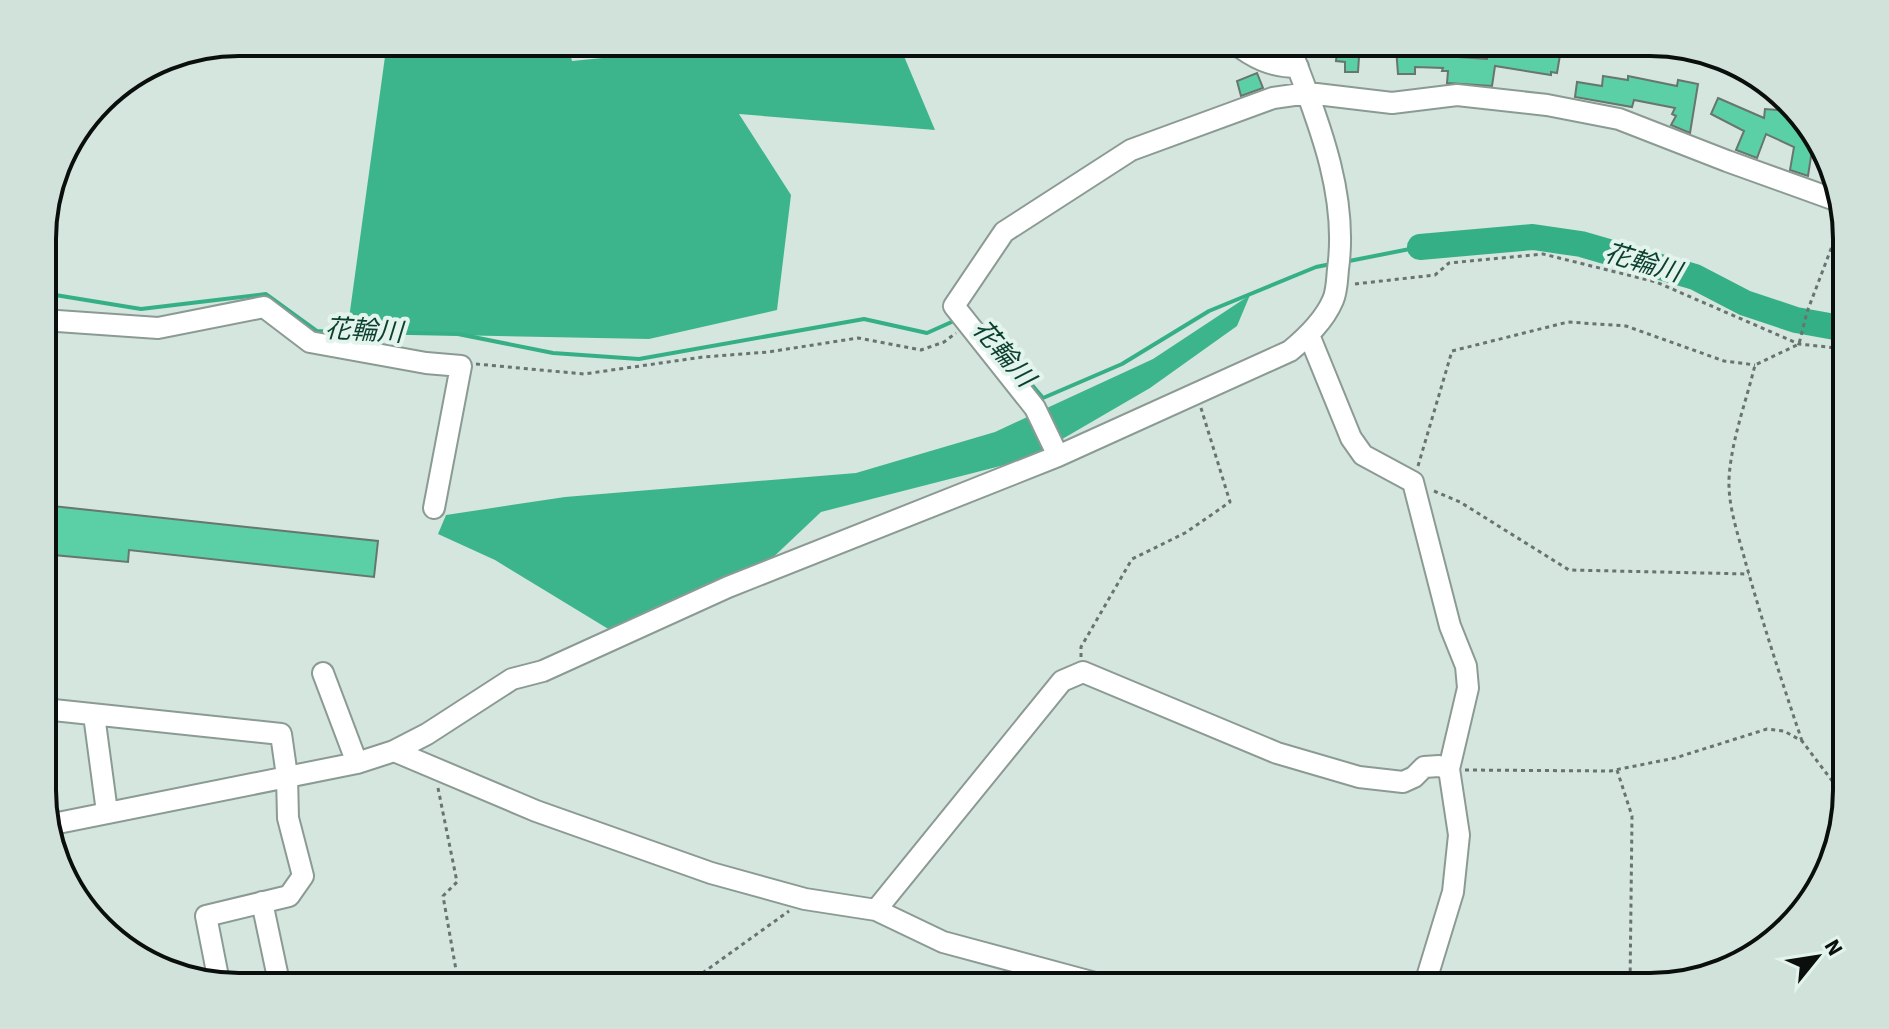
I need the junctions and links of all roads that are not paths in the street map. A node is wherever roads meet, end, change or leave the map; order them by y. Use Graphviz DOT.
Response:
graph roads {
  1 [pos="1251,56"];
  2 [pos="1294,56"];
  3 [pos="1298,67"];
  4 [pos="1308,93"];
  5 [pos="1828,197"];
  6 [pos="56,321"];
  7 [pos="1309,335"];
  8 [pos="1058,456"];
  9 [pos="434,508"];
  10 [pos="323,673"];
  11 [pos="56,710"];
  12 [pos="94,715"];
  13 [pos="394,751"];
  14 [pos="357,763"];
  15 [pos="1449,769"];
  16 [pos="287,776"];
  17 [pos="107,812"];
  18 [pos="59,822"];
  19 [pos="262,902"];
  20 [pos="876,910"];
  21 [pos="217,971"];
  22 [pos="277,973"];
  23 [pos="1058,973"];
  24 [pos="1428,973"];
  1 -- 3 [label="street"];
  2 -- 3 [label="street"];
  3 -- 4 [label="street"];
  4 -- 5 [label="street"];
  4 -- 7 [label="street"];
  4 -- 8 [label="street"];
  6 -- 9 [label="street"];
  7 -- 8 [label="street"];
  7 -- 15 [label="street"];
  8 -- 13 [label="street"];
  10 -- 14 [label="street"];
  11 -- 12 [label="street"];
  12 -- 16 [label="street"];
  12 -- 17 [label="street"];
  13 -- 14 [label="street"];
  13 -- 20 [label="street"];
  14 -- 16 [label="street"];
  15 -- 20 [label="street"];
  15 -- 24 [label="street"];
  16 -- 17 [label="street"];
  16 -- 19 [label="street"];
  17 -- 18 [label="street"];
  19 -- 21 [label="street"];
  19 -- 22 [label="street"];
  20 -- 23 [label="street"];
}
